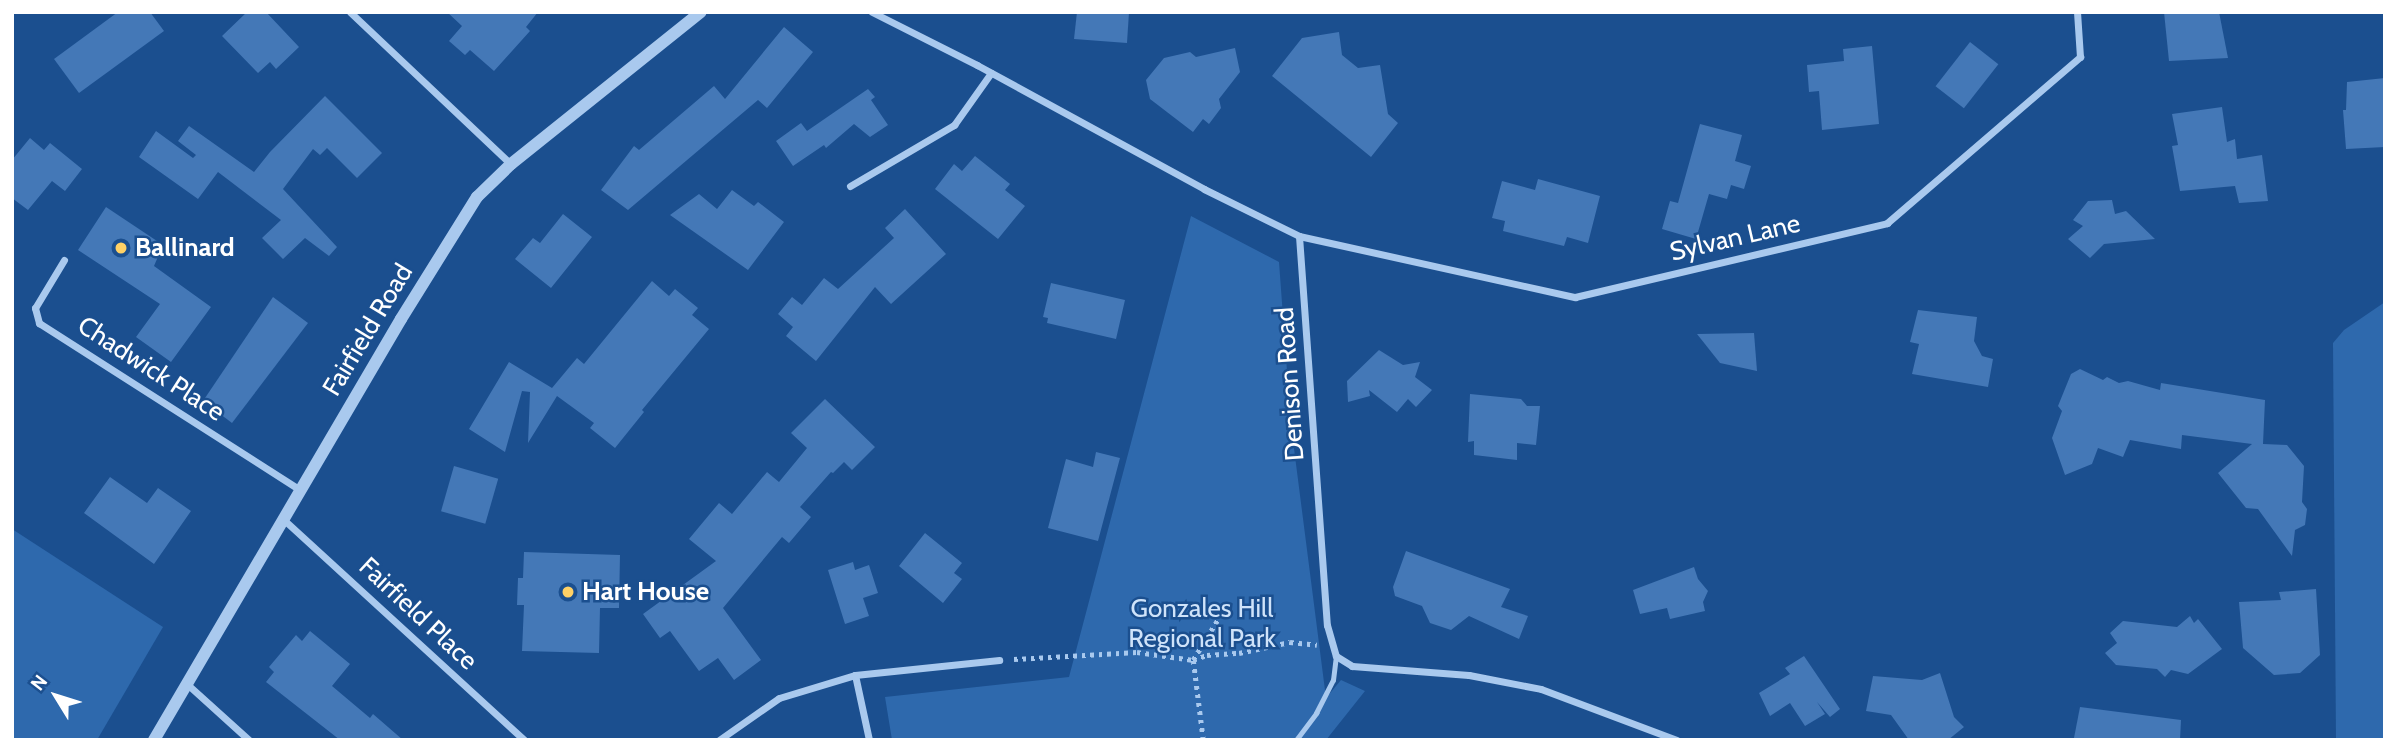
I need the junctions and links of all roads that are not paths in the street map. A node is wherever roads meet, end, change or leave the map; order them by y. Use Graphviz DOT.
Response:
graph roads {
  1 [pos="350,12"];
  2 [pos="701,12"];
  3 [pos="872,12"];
  4 [pos="2077,12"];
  5 [pos="991,73"];
  6 [pos="511,164"];
  7 [pos="850,186"];
  8 [pos="1299,236"];
  9 [pos="64,260"];
  10 [pos="300,489"];
  11 [pos="283,519"];
  12 [pos="1336,656"];
  13 [pos="999,660"];
  14 [pos="855,675"];
  15 [pos="187,684"];
  16 [pos="154,740"];
  17 [pos="249,740"];
  18 [pos="524,740"];
  19 [pos="719,740"];
  20 [pos="869,740"];
  21 [pos="1296,740"];
  22 [pos="1677,740"];
  1 -- 6 [label="street"];
  2 -- 6 [label="street, Fairfield Road"];
  3 -- 5 [label="street"];
  4 -- 8 [label="street, Sylvan Lane"];
  5 -- 7 [label="street"];
  5 -- 8 [label="street"];
  6 -- 10 [label="street, Fairfield Road"];
  8 -- 12 [label="street, Denison Road"];
  9 -- 10 [label="street, Chadwick Place"];
  10 -- 11 [label="street, Fairfield Road"];
  11 -- 15 [label="street, Fairfield Road"];
  11 -- 18 [label="street, Fairfield Place"];
  12 -- 21 [label="lane"];
  12 -- 22 [label="street"];
  13 -- 14 [label="street"];
  14 -- 19 [label="street"];
  14 -- 20 [label="street"];
  15 -- 16 [label="street, Fairfield Road"];
  15 -- 17 [label="street"];
}
